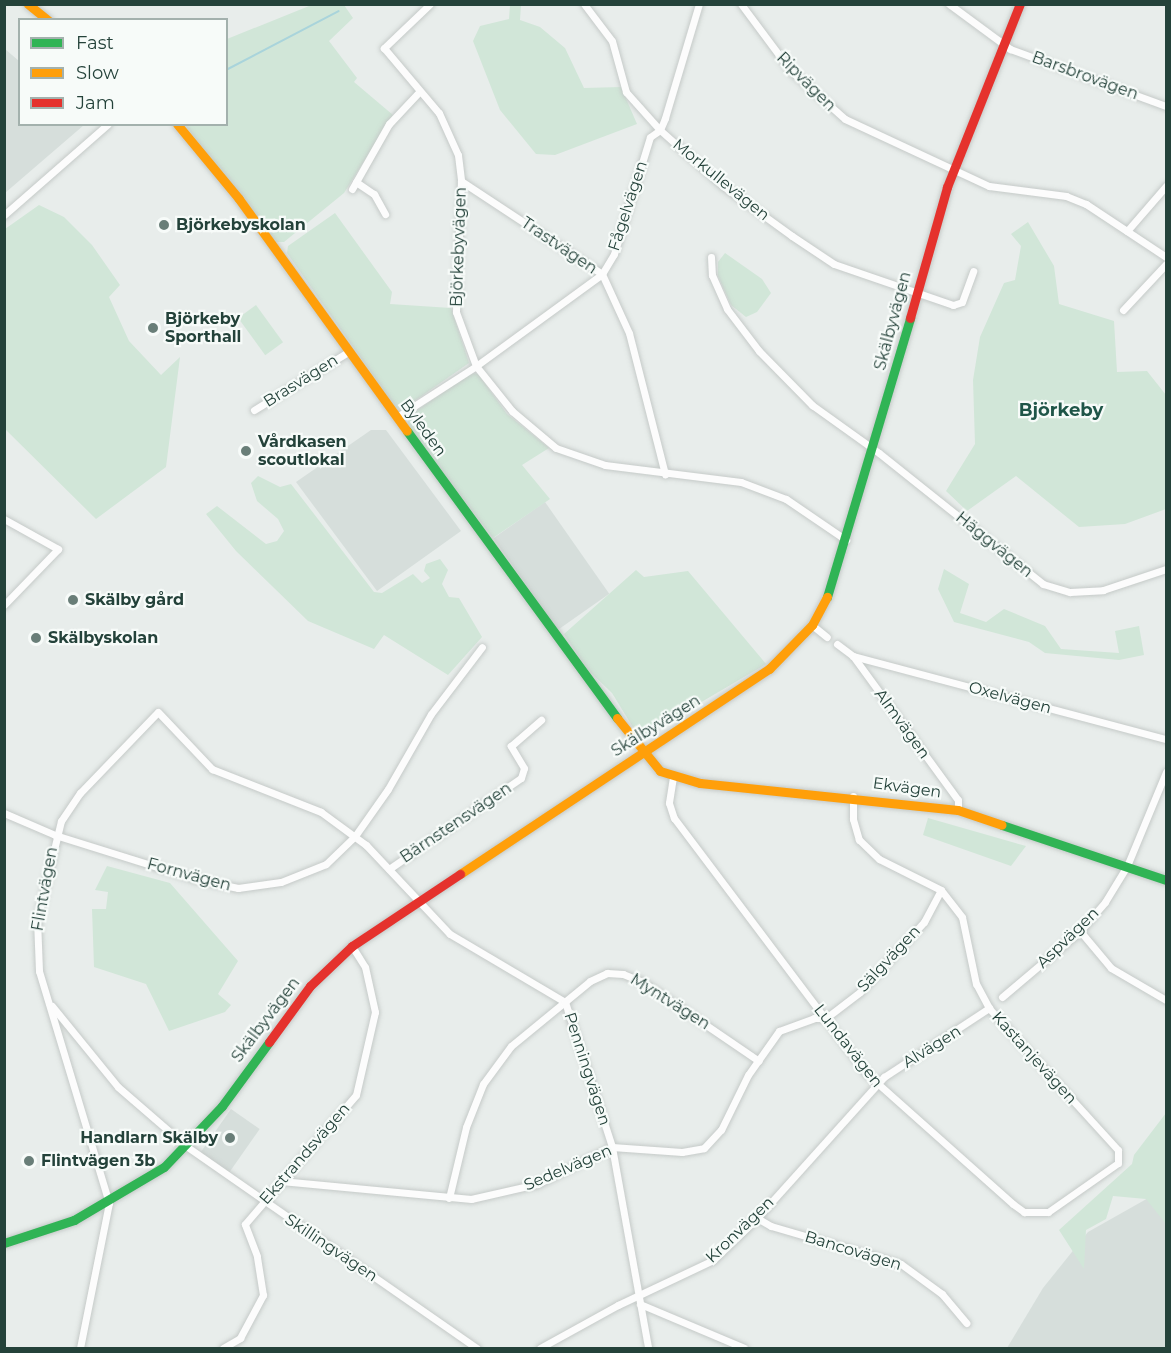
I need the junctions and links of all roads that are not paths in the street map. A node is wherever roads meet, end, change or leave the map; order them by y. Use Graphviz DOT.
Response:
graph roads {
  1 [pos="28,4"];
  2 [pos="430,4"];
  3 [pos="584,4"];
  4 [pos="699,4"];
  5 [pos="741,4"];
  6 [pos="949,4"];
  7 [pos="1020,4"];
  8 [pos="46,18"];
  9 [pos="1004,45"];
  10 [pos="419,92"];
  11 [pos="1167,106"];
  12 [pos="106,126"];
  13 [pos="179,126"];
  14 [pos="660,130"];
  15 [pos="952,172"];
  16 [pos="461,181"];
  17 [pos="1167,186"];
  18 [pos="385,214"];
  19 [pos="4,215"];
  20 [pos="1127,231"];
  21 [pos="711,257"];
  22 [pos="1167,257"];
  23 [pos="1167,264"];
  24 [pos="973,271"];
  25 [pos="602,274"];
  26 [pos="916,294"];
  27 [pos="1123,310"];
  28 [pos="348,352"];
  29 [pos="476,366"];
  30 [pos="254,410"];
  31 [pos="396,417"];
  32 [pos="872,448"];
  33 [pos="665,474"];
  34 [pos="4,519"];
  35 [pos="846,540"];
  36 [pos="1167,569"];
  37 [pos="4,605"];
  38 [pos="812,626"];
  39 [pos="827,636"];
  40 [pos="837,644"];
  41 [pos="482,647"];
  42 [pos="853,656"];
  43 [pos="158,712"];
  44 [pos="541,720"];
  45 [pos="1167,739"];
  46 [pos="641,752"];
  47 [pos="1167,772"];
  48 [pos="673,777"];
  49 [pos="853,796"];
  50 [pos="958,810"];
  51 [pos="4,813"];
  52 [pos="55,835"];
  53 [pos="355,836"];
  54 [pos="1127,866"];
  55 [pos="389,869"];
  56 [pos="1167,880"];
  57 [pos="940,890"];
  58 [pos="416,902"];
  59 [pos="1080,931"];
  60 [pos="352,946"];
  61 [pos="1002,998"];
  62 [pos="1167,1000"];
  63 [pos="565,1002"];
  64 [pos="50,1003"];
  65 [pos="989,1008"];
  66 [pos="826,1018"];
  67 [pos="759,1061"];
  68 [pos="876,1086"];
  69 [pos="186,1146"];
  70 [pos="612,1147"];
  71 [pos="1118,1150"];
  72 [pos="281,1181"];
  73 [pos="449,1198"];
  74 [pos="262,1202"];
  75 [pos="109,1203"];
  76 [pos="757,1218"];
  77 [pos="4,1243"];
  78 [pos="638,1296"];
  79 [pos="640,1304"];
  80 [pos="966,1323"];
  81 [pos="80,1348"];
  82 [pos="226,1348"];
  83 [pos="236,1348"];
  84 [pos="477,1348"];
  85 [pos="540,1348"];
  86 [pos="648,1348"];
  87 [pos="744,1348"];
  1 -- 8 [label="street"];
  2 -- 10 [label="street, Björkebyvägen"];
  3 -- 14 [label="street, Morkullevägen"];
  4 -- 14 [label="street, Fågelvägen"];
  5 -- 15 [label="street, Ripvägen"];
  6 -- 9 [label="street, Barsbrovägen"];
  7 -- 9 [label="street, Skälbyvägen"];
  9 -- 11 [label="street, Barsbrovägen"];
  9 -- 15 [label="street, Skälbyvägen"];
  10 -- 16 [label="street, Björkebyvägen"];
  10 -- 18 [label="street"];
  12 -- 19 [label="street"];
  13 -- 28 [label="street, Byleden"];
  14 -- 25 [label="street, Fågelvägen"];
  14 -- 26 [label="street, Morkullevägen"];
  15 -- 20 [label="street, Ripvägen"];
  15 -- 26 [label="street, Skälbyvägen"];
  16 -- 25 [label="street, Trastvägen"];
  16 -- 29 [label="street, Björkebyvägen"];
  17 -- 20 [label="street"];
  20 -- 22 [label="street, Ripvägen"];
  21 -- 32 [label="street, Häggvägen"];
  23 -- 27 [label="street"];
  24 -- 26 [label="street, Morkullevägen"];
  25 -- 29 [label="street, Fågelvägen"];
  25 -- 33 [label="street, Trastvägen"];
  26 -- 32 [label="street, Skälbyvägen"];
  28 -- 30 [label="street, Brasvägen"];
  28 -- 31 [label="street, Byleden"];
  29 -- 31 [label="street, Fågelvägen"];
  29 -- 33 [label="street, Björkebyvägen"];
  31 -- 46 [label="street, Byleden"];
  32 -- 35 [label="street, Skälbyvägen"];
  32 -- 36 [label="street, Häggvägen"];
  33 -- 35 [label="street, Björkebyvägen"];
  34 -- 37 [label="street"];
  35 -- 38 [label="street, Skälbyvägen"];
  38 -- 39 [label="street"];
  38 -- 46 [label="street, Skälbyvägen"];
  40 -- 42 [label="street, Almvägen"];
  41 -- 53 [label="street, Fornvägen"];
  42 -- 45 [label="street, Oxelvägen"];
  42 -- 50 [label="street, Almvägen"];
  43 -- 52 [label="street, Flintvägen"];
  43 -- 53 [label="street, Penningvägen"];
  44 -- 55 [label="street, Bärnstensvägen"];
  46 -- 48 [label="street"];
  46 -- 58 [label="street, Skälbyvägen"];
  47 -- 54 [label="street, Aspvägen"];
  48 -- 49 [label="street, Ekvägen"];
  48 -- 66 [label="street, Lundavägen"];
  49 -- 50 [label="street, Ekvägen"];
  49 -- 57 [label="street, Kastanjevägen"];
  50 -- 54 [label="street, Ekvägen"];
  51 -- 52 [label="street, Fornvägen"];
  52 -- 53 [label="street, Fornvägen"];
  52 -- 64 [label="street, Flintvägen"];
  53 -- 55 [label="street, Penningvägen"];
  54 -- 56 [label="street, Ekvägen"];
  54 -- 59 [label="street, Aspvägen"];
  55 -- 58 [label="street, Penningvägen"];
  57 -- 65 [label="street, Kastanjevägen"];
  57 -- 66 [label="street, Sälgvägen"];
  58 -- 60 [label="street, Skälbyvägen"];
  58 -- 63 [label="street, Penningvägen"];
  59 -- 61 [label="street, Aspvägen"];
  59 -- 62 [label="street"];
  60 -- 69 [label="street, Skälbyvägen"];
  60 -- 72 [label="street, Ekstrandsvägen"];
  63 -- 67 [label="street, Myntvägen"];
  63 -- 70 [label="street, Penningvägen"];
  63 -- 73 [label="street, Myntvägen"];
  64 -- 69 [label="street, Skillingvägen"];
  64 -- 75 [label="street, Flintvägen"];
  65 -- 68 [label="street, Alvägen"];
  65 -- 71 [label="street, Kastanjevägen"];
  66 -- 67 [label="street, Sedelvägen"];
  66 -- 68 [label="street, Lundavägen"];
  67 -- 70 [label="street, Sedelvägen"];
  68 -- 71 [label="street, Lundavägen"];
  68 -- 76 [label="street, Kronvägen"];
  69 -- 74 [label="street, Skillingvägen"];
  69 -- 75 [label="street, Skälbyvägen"];
  70 -- 73 [label="street, Sedelvägen"];
  70 -- 78 [label="street, Penningvägen"];
  72 -- 73 [label="street, Sedelvägen"];
  72 -- 74 [label="street, Ekstrandsvägen"];
  74 -- 82 [label="street, Ekstrandsvägen"];
  74 -- 84 [label="street, Skillingvägen"];
  75 -- 77 [label="street, Skälbyvägen"];
  75 -- 81 [label="street"];
  76 -- 78 [label="street, Kronvägen"];
  76 -- 80 [label="street, Bancovägen"];
  78 -- 79 [label="street, Penningvägen"];
  78 -- 85 [label="street, Kronvägen"];
  79 -- 86 [label="street, Penningvägen"];
  79 -- 87 [label="street"];
  82 -- 83 [label="street"];
}
